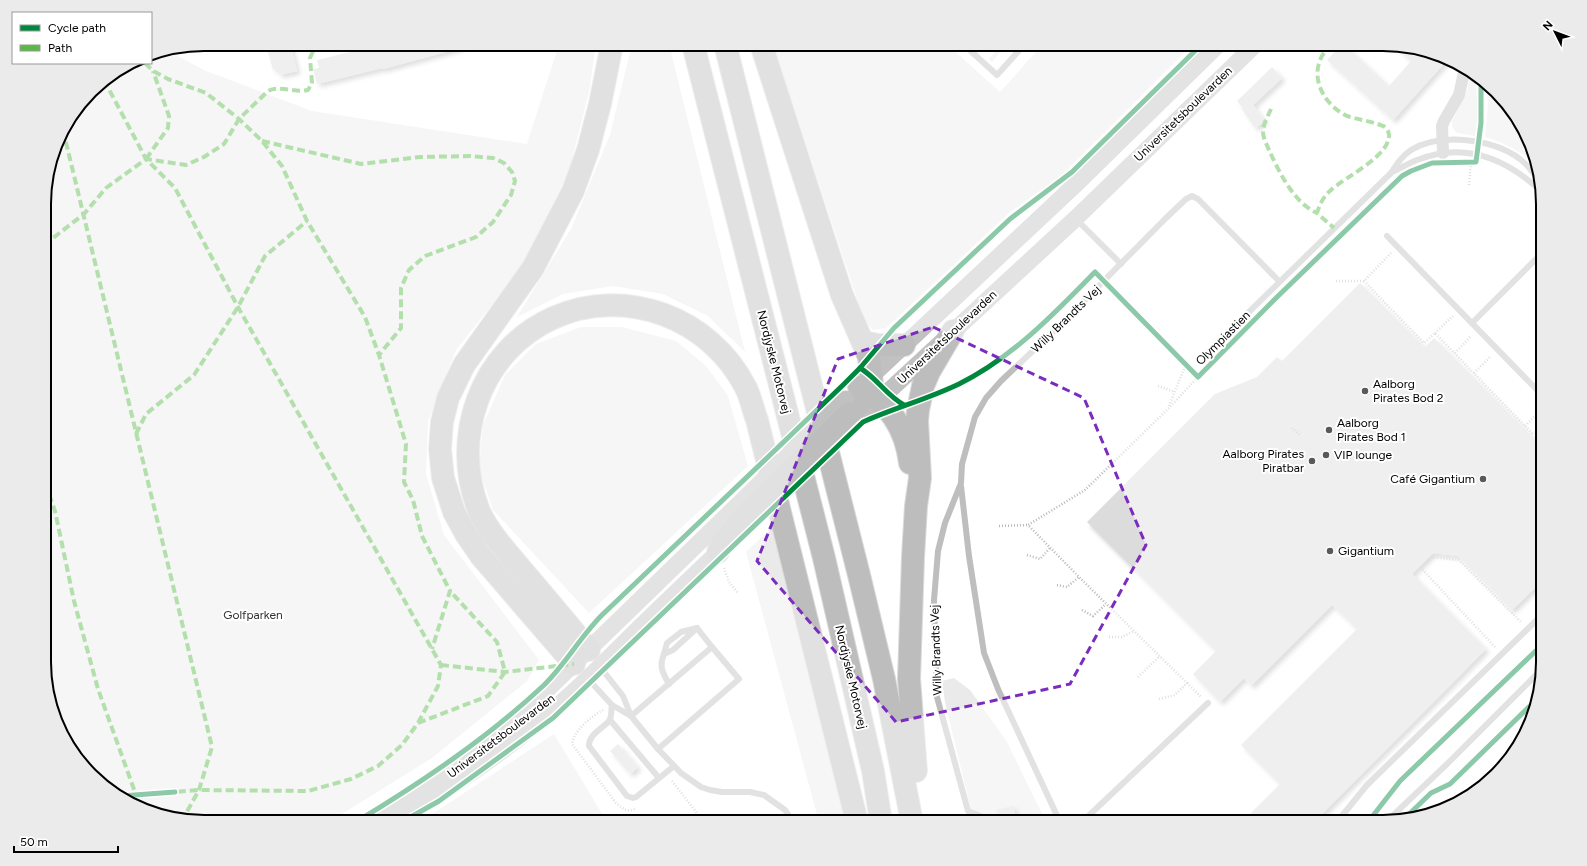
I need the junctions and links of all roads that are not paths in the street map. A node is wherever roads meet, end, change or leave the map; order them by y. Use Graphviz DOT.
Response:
graph roads {
  1 [pos="611,51"];
  2 [pos="695,51"];
  3 [pos="727,51"];
  4 [pos="763,51"];
  5 [pos="1019,51"];
  6 [pos="1212,51"];
  7 [pos="1249,51"];
  8 [pos="973,53"];
  9 [pos="1464,74"];
  10 [pos="1442,140"];
  11 [pos="1443,153"];
  12 [pos="1533,172"];
  13 [pos="1391,173"];
  14 [pos="1535,186"];
  15 [pos="1075,218"];
  16 [pos="1387,236"];
  17 [pos="1536,259"];
  18 [pos="1121,264"];
  19 [pos="1279,282"];
  20 [pos="1472,323"];
  21 [pos="953,331"];
  22 [pos="863,342"];
  23 [pos="904,345"];
  24 [pos="1209,351"];
  25 [pos="1536,389"];
  26 [pos="861,398"];
  27 [pos="961,483"];
  28 [pos="916,506"];
  29 [pos="751,507"];
  30 [pos="718,552"];
  31 [pos="1536,621"];
  32 [pos="697,628"];
  33 [pos="712,647"];
  34 [pos="664,654"];
  35 [pos="588,665"];
  36 [pos="1536,675"];
  37 [pos="669,684"];
  38 [pos="1208,703"];
  39 [pos="612,705"];
  40 [pos="630,716"];
  41 [pos="610,720"];
  42 [pos="658,749"];
  43 [pos="674,766"];
  44 [pos="659,778"];
  45 [pos="382,815"];
  46 [pos="405,815"];
  47 [pos="788,815"];
  48 [pos="855,815"];
  49 [pos="880,815"];
  50 [pos="911,815"];
  51 [pos="919,815"];
  52 [pos="978,815"];
  53 [pos="1057,815"];
  54 [pos="1089,815"];
  55 [pos="1343,815"];
  56 [pos="1393,815"];
  1 -- 35 [label="highway"];
  2 -- 49 [label="highway, Nordjyske Motorvej"];
  3 -- 50 [label="highway"];
  4 -- 22 [label="highway"];
  5 -- 8 [label="lane"];
  6 -- 23 [label="main road, Universitetsboulevarden"];
  7 -- 15 [label="main road, Universitetsboulevarden"];
  9 -- 10 [label="street"];
  10 -- 11 [label="street"];
  10 -- 12 [label="lane"];
  10 -- 13 [label="lane"];
  11 -- 13 [label="lane"];
  11 -- 14 [label="lane"];
  13 -- 19 [label="lane"];
  15 -- 18 [label="lane"];
  15 -- 21 [label="main road, Universitetsboulevarden"];
  16 -- 20 [label="lane"];
  17 -- 20 [label="lane"];
  18 -- 19 [label="lane, Willy Brandts Vej"];
  18 -- 27 [label="lane, Willy Brandts Vej"];
  19 -- 24 [label="lane"];
  20 -- 25 [label="lane"];
  21 -- 26 [label="main road, Universitetsboulevarden"];
  21 -- 28 [label="highway"];
  22 -- 23 [label="highway"];
  22 -- 26 [label="highway"];
  23 -- 26 [label="main road, Universitetsboulevarden"];
  26 -- 28 [label="highway"];
  26 -- 29 [label="highway, bridge"];
  27 -- 52 [label="lane, Willy Brandts Vej"];
  27 -- 53 [label="lane, Willy Brandts Vej"];
  28 -- 51 [label="highway"];
  29 -- 30 [label="highway"];
  29 -- 35 [label="main road, Universitetsboulevarden"];
  30 -- 35 [label="main road, Universitetsboulevarden"];
  31 -- 55 [label="lane"];
  32 -- 33 [label="lane"];
  32 -- 34 [label="lane"];
  32 -- 34 [label="lane"];
  33 -- 37 [label="lane"];
  33 -- 42 [label="lane"];
  34 -- 37 [label="lane"];
  35 -- 39 [label="lane"];
  35 -- 40 [label="lane"];
  35 -- 45 [label="main road, Universitetsboulevarden"];
  35 -- 46 [label="main road, Universitetsboulevarden"];
  35 -- 48 [label="highway"];
  36 -- 56 [label="lane"];
  37 -- 40 [label="lane"];
  38 -- 54 [label="lane"];
  39 -- 40 [label="lane"];
  39 -- 41 [label="lane"];
  40 -- 42 [label="lane"];
  41 -- 44 [label="lane"];
  41 -- 44 [label="lane"];
  42 -- 43 [label="lane"];
  43 -- 44 [label="lane"];
  43 -- 47 [label="lane"];
}
